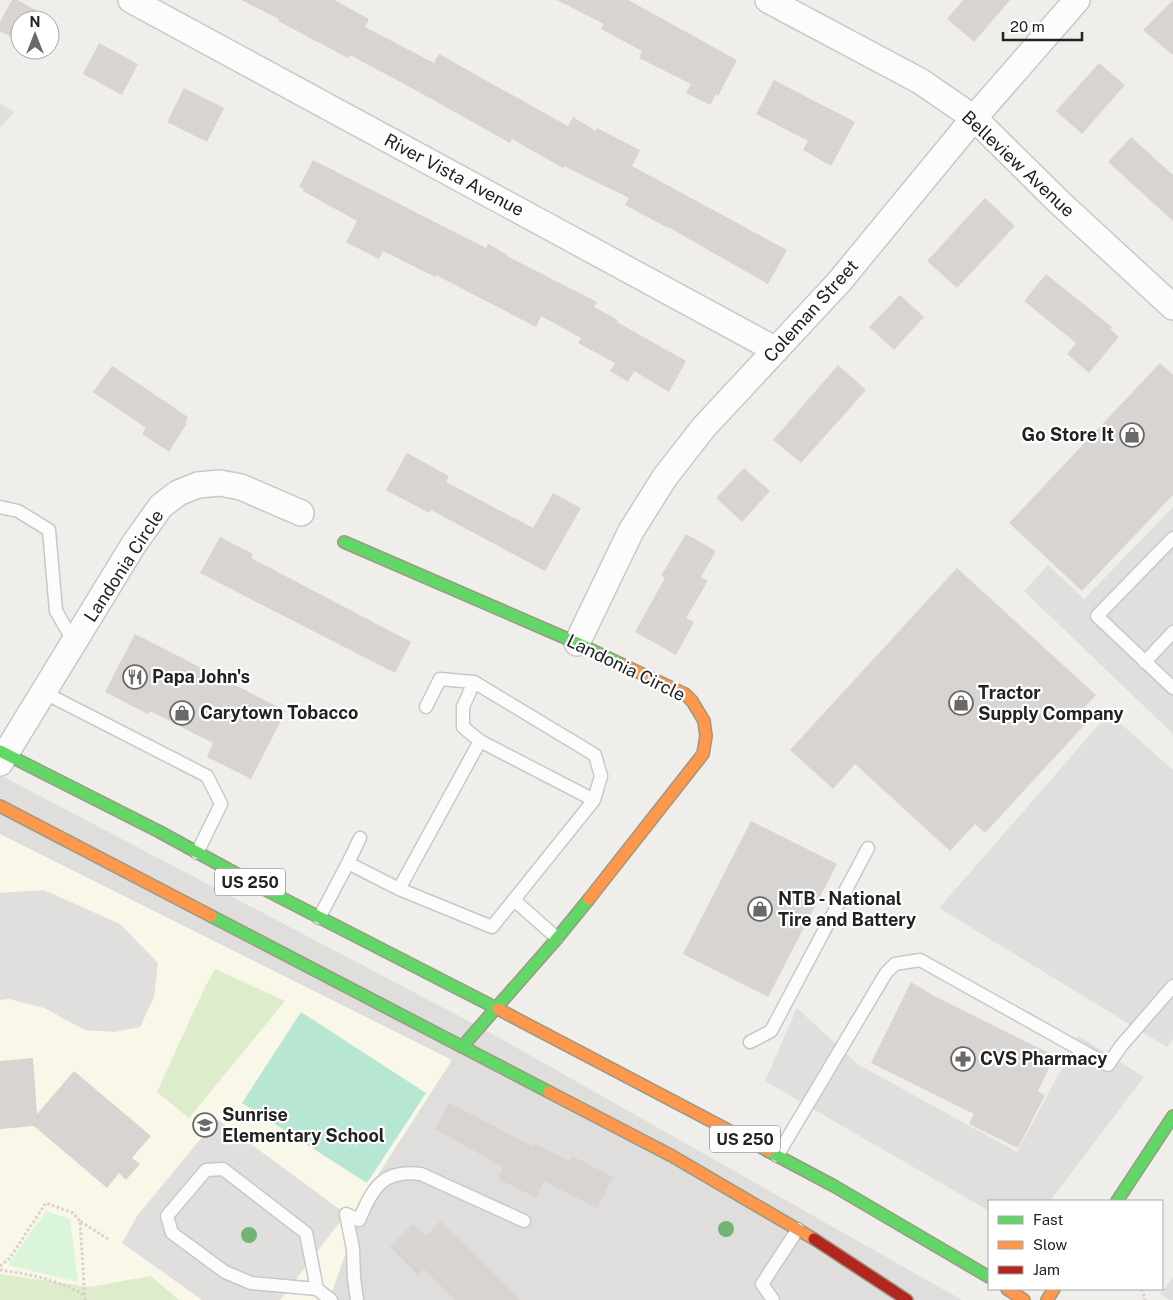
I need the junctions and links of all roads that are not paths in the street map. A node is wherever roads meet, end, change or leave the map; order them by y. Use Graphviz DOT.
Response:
graph roads {
  1 [pos="132,0"];
  2 [pos="768,0"];
  3 [pos="1077,0"];
  4 [pos="974,118"];
  5 [pos="1173,307"];
  6 [pos="776,350"];
  7 [pos="0,507"];
  8 [pos="301,513"];
  9 [pos="1173,538"];
  10 [pos="344,542"];
  11 [pos="1173,632"];
  12 [pos="74,642"];
  13 [pos="578,643"];
  14 [pos="1145,662"];
  15 [pos="474,682"];
  16 [pos="1173,688"];
  17 [pos="44,692"];
  18 [pos="426,707"];
  19 [pos="480,741"];
  20 [pos="2,756"];
  21 [pos="594,800"];
  22 [pos="0,806"];
  23 [pos="360,838"];
  24 [pos="868,848"];
  25 [pos="197,853"];
  26 [pos="348,863"];
  27 [pos="399,888"];
  28 [pos="514,900"];
  29 [pos="319,918"];
  30 [pos="557,938"];
  31 [pos="1173,986"];
  32 [pos="496,1008"];
  33 [pos="750,1042"];
  34 [pos="462,1047"];
  35 [pos="1173,1116"];
  36 [pos="777,1156"];
  37 [pos="1121,1200"];
  38 [pos="524,1221"];
  39 [pos="798,1229"];
  40 [pos="988,1276"];
  41 [pos="317,1289"];
  42 [pos="1009,1290"];
  43 [pos="331,1300"];
  44 [pos="357,1300"];
  45 [pos="773,1300"];
  46 [pos="907,1300"];
  47 [pos="1024,1300"];
  1 -- 6 [label="street, River Vista Avenue"];
  2 -- 4 [label="street, Belleview Avenue"];
  3 -- 4 [label="street, Coleman Street"];
  4 -- 5 [label="street, Belleview Avenue"];
  4 -- 6 [label="street, Coleman Street"];
  6 -- 13 [label="street, Coleman Street"];
  7 -- 12 [label="lane"];
  8 -- 12 [label="street, Landonia Circle"];
  9 -- 14 [label="lane"];
  10 -- 13 [label="main road, Landonia Circle"];
  11 -- 14 [label="lane"];
  12 -- 17 [label="street, Landonia Circle"];
  13 -- 30 [label="main road, Landonia Circle"];
  14 -- 16 [label="lane"];
  15 -- 18 [label="lane"];
  15 -- 19 [label="lane"];
  15 -- 21 [label="lane"];
  17 -- 20 [label="street, Landonia Circle"];
  17 -- 25 [label="lane"];
  19 -- 21 [label="lane"];
  19 -- 27 [label="lane"];
  20 -- 25 [label="main road, US 250"];
  21 -- 28 [label="lane"];
  22 -- 34 [label="main road, US 250"];
  23 -- 26 [label="lane"];
  24 -- 33 [label="lane"];
  25 -- 29 [label="main road, US 250"];
  26 -- 27 [label="lane"];
  26 -- 29 [label="lane"];
  27 -- 28 [label="lane"];
  28 -- 30 [label="lane"];
  29 -- 32 [label="main road, US 250"];
  30 -- 32 [label="main road, Landonia Circle"];
  31 -- 36 [label="lane"];
  32 -- 34 [label="main road, Landonia Circle"];
  32 -- 36 [label="main road, US 250"];
  34 -- 39 [label="main road, US 250"];
  35 -- 37 [label="main road"];
  36 -- 40 [label="main road, US 250"];
  38 -- 44 [label="lane"];
  39 -- 45 [label="lane"];
  39 -- 46 [label="main road, US 250"];
  41 -- 41 [label="lane"];
  41 -- 43 [label="lane"];
  42 -- 47 [label="main road"];
}
